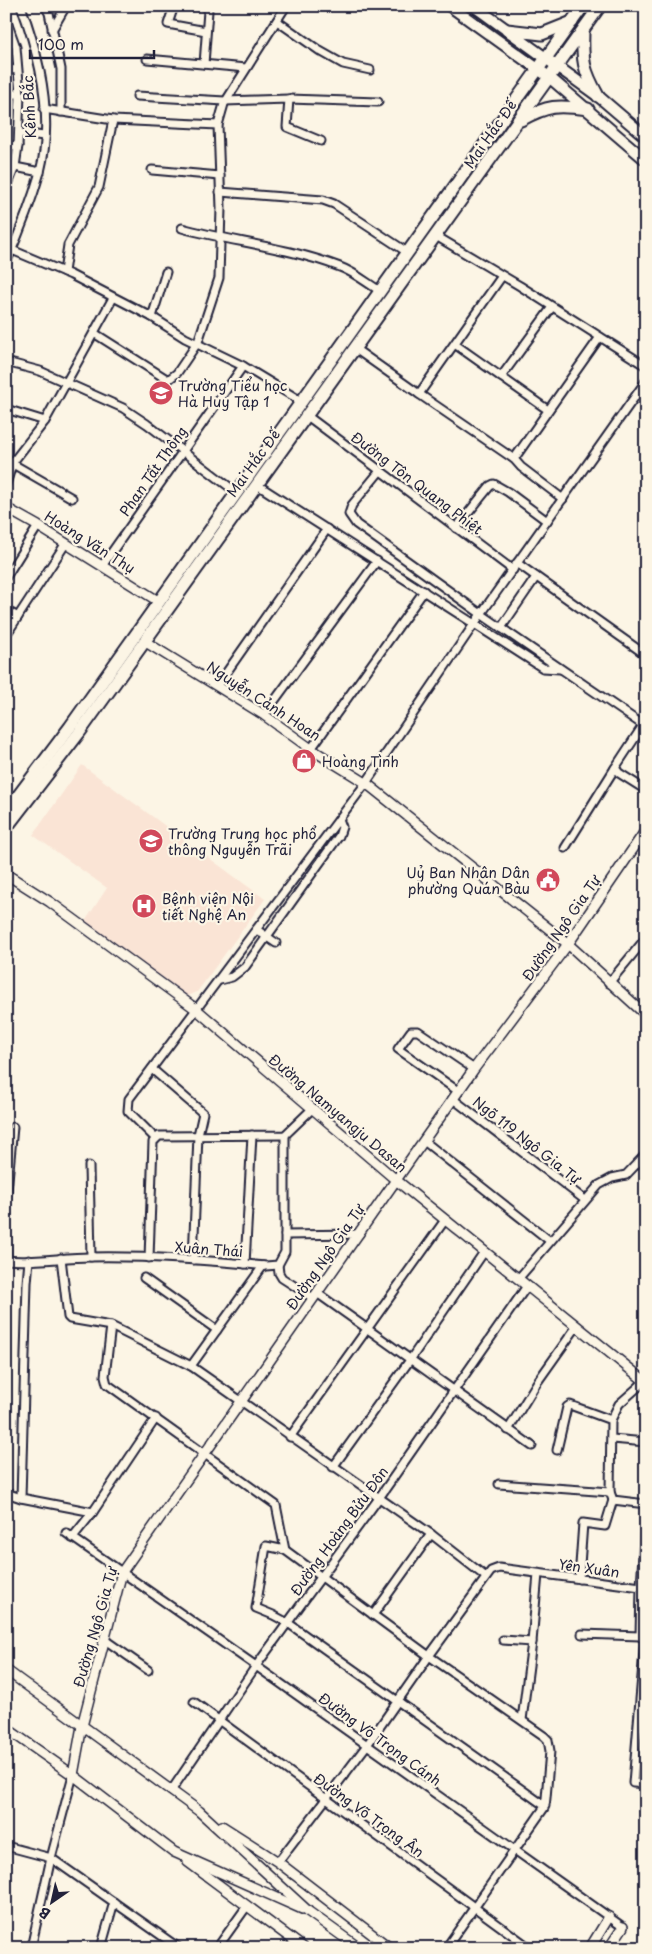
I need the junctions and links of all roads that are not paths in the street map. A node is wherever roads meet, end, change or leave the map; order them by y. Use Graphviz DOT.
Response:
graph roads {
  1 [pos="21,6"];
  2 [pos="45,6"];
  3 [pos="66,6"];
  4 [pos="174,6"];
  5 [pos="286,6"];
  6 [pos="450,6"];
  7 [pos="474,6"];
  8 [pos="583,6"];
  9 [pos="600,6"];
  10 [pos="208,11"];
  11 [pos="6,18"];
  12 [pos="277,21"];
  13 [pos="572,22"];
  14 [pos="52,30"];
  15 [pos="508,30"];
  16 [pos="583,30"];
  17 [pos="206,31"];
  18 [pos="6,46"];
  19 [pos="16,47"];
  20 [pos="546,58"];
  21 [pos="147,59"];
  22 [pos="204,64"];
  23 [pos="557,65"];
  24 [pos="246,68"];
  25 [pos="6,70"];
  26 [pos="17,70"];
  27 [pos="370,70"];
  28 [pos="538,70"];
  29 [pos="548,77"];
  30 [pos="6,94"];
  31 [pos="20,94"];
  32 [pos="137,96"];
  33 [pos="598,96"];
  34 [pos="289,99"];
  35 [pos="225,101"];
  36 [pos="378,102"];
  37 [pos="44,109"];
  38 [pos="588,109"];
  39 [pos="61,112"];
  40 [pos="113,120"];
  41 [pos="517,122"];
  42 [pos="218,125"];
  43 [pos="20,134"];
  44 [pos="44,136"];
  45 [pos="646,137"];
  46 [pos="321,141"];
  47 [pos="6,145"];
  48 [pos="18,146"];
  49 [pos="646,160"];
  50 [pos="14,167"];
  51 [pos="152,170"];
  52 [pos="40,172"];
  53 [pos="220,176"];
  54 [pos="6,189"];
  55 [pos="220,192"];
  56 [pos="182,228"];
  57 [pos="436,236"];
  58 [pos="221,239"];
  59 [pos="12,250"];
  60 [pos="407,252"];
  61 [pos="6,263"];
  62 [pos="64,272"];
  63 [pos="166,272"];
  64 [pos="502,276"];
  65 [pos="380,291"];
  66 [pos="113,298"];
  67 [pos="552,307"];
  68 [pos="152,317"];
  69 [pos="94,333"];
  70 [pos="600,337"];
  71 [pos="198,342"];
  72 [pos="456,345"];
  73 [pos="354,348"];
  74 [pos="6,362"];
  75 [pos="242,366"];
  76 [pos="646,366"];
  77 [pos="501,377"];
  78 [pos="646,381"];
  79 [pos="66,382"];
  80 [pos="419,394"];
  81 [pos="301,401"];
  82 [pos="6,409"];
  83 [pos="548,410"];
  84 [pos="306,415"];
  85 [pos="45,421"];
  86 [pos="181,451"];
  87 [pos="514,459"];
  88 [pos="10,461"];
  89 [pos="380,471"];
  90 [pos="6,484"];
  91 [pos="256,484"];
  92 [pos="236,492"];
  93 [pos="72,498"];
  94 [pos="563,499"];
  95 [pos="6,508"];
  96 [pos="547,521"];
  97 [pos="38,526"];
  98 [pos="456,528"];
  99 [pos="327,529"];
  100 [pos="212,535"];
  101 [pos="66,543"];
  102 [pos="377,561"];
  103 [pos="517,563"];
  104 [pos="102,566"];
  105 [pos="512,570"];
  106 [pos="6,577"];
  107 [pos="536,577"];
  108 [pos="424,591"];
  109 [pos="158,601"];
  110 [pos="6,610"];
  111 [pos="481,614"];
  112 [pos="18,617"];
  113 [pos="476,623"];
  114 [pos="501,628"];
  115 [pos="6,635"];
  116 [pos="144,641"];
  117 [pos="646,654"];
  118 [pos="562,669"];
  119 [pos="217,686"];
  120 [pos="264,715"];
  121 [pos="644,723"];
  122 [pos="74,730"];
  123 [pos="311,749"];
  124 [pos="616,768"];
  125 [pos="366,783"];
  126 [pos="646,790"];
  127 [pos="6,812"];
  128 [pos="339,819"];
  129 [pos="6,828"];
  130 [pos="646,830"];
  131 [pos="564,848"];
  132 [pos="6,874"];
  133 [pos="257,930"];
  134 [pos="267,937"];
  135 [pos="646,938"];
  136 [pos="276,943"];
  137 [pos="568,944"];
  138 [pos="220,980"];
  139 [pos="608,983"];
  140 [pos="197,1010"];
  141 [pos="646,1015"];
  142 [pos="152,1069"];
  143 [pos="474,1069"];
  144 [pos="455,1095"];
  145 [pos="312,1109"];
  146 [pos="13,1127"];
  147 [pos="198,1135"];
  148 [pos="252,1135"];
  149 [pos="285,1135"];
  150 [pos="156,1138"];
  151 [pos="424,1141"];
  152 [pos="646,1154"];
  153 [pos="89,1166"];
  154 [pos="396,1180"];
  155 [pos="585,1200"];
  156 [pos="6,1202"];
  157 [pos="445,1220"];
  158 [pos="359,1234"];
  159 [pos="285,1235"];
  160 [pos="550,1241"];
  161 [pos="6,1247"];
  162 [pos="484,1252"];
  163 [pos="91,1257"];
  164 [pos="61,1258"];
  165 [pos="149,1258"];
  166 [pos="6,1260"];
  167 [pos="29,1260"];
  168 [pos="193,1260"];
  169 [pos="245,1264"];
  170 [pos="278,1265"];
  171 [pos="263,1266"];
  172 [pos="144,1278"];
  173 [pos="518,1279"];
  174 [pos="527,1286"];
  175 [pos="315,1296"];
  176 [pos="111,1326"];
  177 [pos="577,1326"];
  178 [pos="217,1330"];
  179 [pos="367,1330"];
  180 [pos="410,1360"];
  181 [pos="191,1366"];
  182 [pos="645,1382"];
  183 [pos="454,1391"];
  184 [pos="241,1402"];
  185 [pos="156,1418"];
  186 [pos="611,1420"];
  187 [pos="508,1430"];
  188 [pos="290,1437"];
  189 [pos="612,1439"];
  190 [pos="646,1442"];
  191 [pos="532,1446"];
  192 [pos="557,1450"];
  193 [pos="204,1452"];
  194 [pos="333,1466"];
  195 [pos="499,1484"];
  196 [pos="610,1492"];
  197 [pos="6,1493"];
  198 [pos="22,1498"];
  199 [pos="378,1498"];
  200 [pos="613,1500"];
  201 [pos="646,1504"];
  202 [pos="93,1512"];
  203 [pos="66,1533"];
  204 [pos="431,1534"];
  205 [pos="72,1538"];
  206 [pos="285,1550"];
  207 [pos="122,1572"];
  208 [pos="538,1574"];
  209 [pos="321,1577"];
  210 [pos="486,1577"];
  211 [pos="579,1579"];
  212 [pos="640,1587"];
  213 [pos="372,1615"];
  214 [pos="288,1623"];
  215 [pos="582,1634"];
  216 [pos="644,1638"];
  217 [pos="105,1640"];
  218 [pos="503,1640"];
  219 [pos="532,1642"];
  220 [pos="429,1656"];
  221 [pos="256,1666"];
  222 [pos="6,1670"];
  223 [pos="148,1670"];
  224 [pos="194,1702"];
  225 [pos="397,1702"];
  226 [pos="219,1720"];
  227 [pos="522,1720"];
  228 [pos="82,1726"];
  229 [pos="6,1728"];
  230 [pos="638,1728"];
  231 [pos="646,1728"];
  232 [pos="368,1745"];
  233 [pos="73,1775"];
  234 [pos="646,1784"];
  235 [pos="171,1791"];
  236 [pos="326,1799"];
  237 [pos="545,1806"];
  238 [pos="200,1811"];
  239 [pos="6,1846"];
  240 [pos="515,1850"];
  241 [pos="174,1852"];
  242 [pos="51,1858"];
  243 [pos="278,1862"];
  244 [pos="114,1902"];
  245 [pos="247,1906"];
  246 [pos="474,1907"];
  247 [pos="310,1912"];
  248 [pos="609,1917"];
  249 [pos="623,1927"];
  250 [pos="31,1948"];
  251 [pos="101,1948"];
  252 [pos="179,1948"];
  253 [pos="218,1948"];
  254 [pos="304,1948"];
  255 [pos="359,1948"];
  256 [pos="390,1948"];
  257 [pos="446,1948"];
  258 [pos="530,1948"];
  259 [pos="590,1948"];
  260 [pos="609,1948"];
  1 -- 37 [label="street, Kênh Bắc"];
  2 -- 14 [label="street"];
  3 -- 14 [label="street"];
  4 -- 17 [label="street"];
  5 -- 12 [label="street"];
  6 -- 28 [label="main road"];
  7 -- 15 [label="main road"];
  8 -- 13 [label="main road, Mai Hắc Đế"];
  9 -- 16 [label="main road, Mai Hắc Đế"];
  10 -- 17 [label="street"];
  11 -- 19 [label="street, Kênh Bắc"];
  12 -- 24 [label="street"];
  12 -- 27 [label="street"];
  13 -- 15 [label="main road"];
  13 -- 20 [label="main road, Mai Hắc Đế"];
  14 -- 39 [label="street"];
  15 -- 20 [label="main road"];
  16 -- 23 [label="main road, Mai Hắc Đế"];
  16 -- 33 [label="main road"];
  17 -- 22 [label="street"];
  18 -- 19 [label="street"];
  19 -- 26 [label="street, Kênh Bắc"];
  20 -- 23 [label="main road"];
  20 -- 28 [label="main road, Mai Hắc Đế"];
  21 -- 22 [label="street"];
  22 -- 24 [label="street"];
  23 -- 29 [label="main road, Mai Hắc Đế"];
  23 -- 33 [label="main road"];
  24 -- 35 [label="street"];
  25 -- 26 [label="street"];
  26 -- 31 [label="street, Kênh Bắc"];
  28 -- 29 [label="main road"];
  28 -- 60 [label="main road, Mai Hắc Đế"];
  29 -- 38 [label="main road"];
  29 -- 41 [label="main road, Mai Hắc Đế"];
  30 -- 31 [label="street"];
  31 -- 43 [label="street, Kênh Bắc"];
  32 -- 35 [label="street"];
  33 -- 45 [label="main road"];
  34 -- 35 [label="street"];
  34 -- 36 [label="street"];
  34 -- 46 [label="street"];
  35 -- 42 [label="street"];
  37 -- 39 [label="street"];
  37 -- 44 [label="street, Kênh Bắc"];
  38 -- 41 [label="main road"];
  38 -- 49 [label="main road"];
  39 -- 40 [label="street"];
  40 -- 42 [label="street"];
  40 -- 62 [label="street"];
  41 -- 57 [label="main road, Mai Hắc Đế"];
  42 -- 53 [label="street"];
  43 -- 44 [label="street"];
  43 -- 48 [label="street, Kênh Bắc"];
  44 -- 52 [label="street, Kênh Bắc"];
  47 -- 48 [label="street"];
  48 -- 50 [label="street, Kênh Bắc"];
  50 -- 52 [label="street"];
  50 -- 54 [label="street, Kênh Bắc"];
  51 -- 53 [label="street"];
  52 -- 59 [label="street, Kênh Bắc"];
  53 -- 55 [label="street"];
  55 -- 58 [label="street"];
  55 -- 60 [label="street"];
  56 -- 58 [label="street"];
  57 -- 64 [label="street"];
  57 -- 73 [label="main road, Mai Hắc Đế"];
  58 -- 65 [label="street"];
  58 -- 71 [label="street"];
  59 -- 61 [label="street, Kênh Bắc"];
  59 -- 62 [label="street"];
  60 -- 65 [label="main road, Mai Hắc Đế"];
  62 -- 66 [label="street"];
  63 -- 68 [label="street"];
  64 -- 67 [label="street"];
  64 -- 72 [label="street"];
  65 -- 81 [label="main road, Mai Hắc Đế"];
  66 -- 68 [label="street"];
  66 -- 69 [label="street"];
  67 -- 70 [label="street"];
  67 -- 77 [label="street"];
  68 -- 71 [label="street"];
  69 -- 71 [label="street"];
  69 -- 79 [label="street"];
  70 -- 76 [label="street"];
  70 -- 83 [label="street"];
  71 -- 75 [label="street"];
  72 -- 77 [label="street"];
  72 -- 80 [label="street"];
  73 -- 80 [label="street"];
  73 -- 84 [label="main road, Mai Hắc Đế"];
  74 -- 79 [label="street"];
  75 -- 81 [label="street"];
  75 -- 86 [label="street, Phan Tất Thông"];
  77 -- 83 [label="street"];
  78 -- 94 [label="street"];
  79 -- 85 [label="street"];
  79 -- 86 [label="street"];
  80 -- 87 [label="street"];
  81 -- 92 [label="main road, Mai Hắc Đế"];
  82 -- 85 [label="street"];
  83 -- 87 [label="street"];
  84 -- 89 [label="street, Đường Tôn Quang Phiệt"];
  84 -- 91 [label="main road, Mai Hắc Đế"];
  85 -- 88 [label="street"];
  86 -- 92 [label="street"];
  86 -- 104 [label="street, Phan Tất Thông"];
  87 -- 94 [label="street"];
  88 -- 90 [label="street"];
  88 -- 93 [label="street"];
  89 -- 98 [label="street, Đường Tôn Quang Phiệt"];
  89 -- 111 [label="street"];
  91 -- 99 [label="street"];
  91 -- 100 [label="main road, Mai Hắc Đế"];
  92 -- 100 [label="main road, Mai Hắc Đế"];
  94 -- 96 [label="street"];
  95 -- 97 [label="street, Hoàng Văn Thụ"];
  96 -- 98 [label="street"];
  96 -- 103 [label="street"];
  97 -- 101 [label="street, Hoàng Văn Thụ"];
  97 -- 106 [label="street"];
  98 -- 105 [label="street, Đường Tôn Quang Phiệt"];
  99 -- 102 [label="street"];
  99 -- 119 [label="street"];
  100 -- 109 [label="main road, Mai Hắc Đế"];
  100 -- 116 [label="main road, Mai Hắc Đế"];
  101 -- 104 [label="street, Hoàng Văn Thụ"];
  101 -- 112 [label="street"];
  102 -- 108 [label="street"];
  102 -- 120 [label="street"];
  103 -- 105 [label="street"];
  103 -- 107 [label="street"];
  104 -- 109 [label="street, Hoàng Văn Thụ"];
  105 -- 111 [label="street"];
  107 -- 114 [label="street"];
  107 -- 117 [label="street"];
  108 -- 113 [label="street"];
  108 -- 123 [label="street"];
  109 -- 122 [label="main road, Mai Hắc Đế"];
  110 -- 112 [label="street"];
  111 -- 113 [label="street"];
  111 -- 114 [label="street"];
  112 -- 115 [label="street"];
  113 -- 118 [label="street"];
  113 -- 125 [label="street"];
  114 -- 118 [label="street"];
  116 -- 119 [label="street, Nguyễn Cảnh Hoan"];
  116 -- 122 [label="main road, Mai Hắc Đế"];
  118 -- 121 [label="street"];
  119 -- 120 [label="street, Nguyễn Cảnh Hoan"];
  120 -- 123 [label="street, Nguyễn Cảnh Hoan"];
  121 -- 124 [label="street"];
  122 -- 127 [label="main road, Mai Hắc Đế"];
  122 -- 129 [label="main road, Mai Hắc Đế"];
  123 -- 125 [label="street, Nguyễn Cảnh Hoan"];
  124 -- 126 [label="street"];
  124 -- 131 [label="street"];
  125 -- 128 [label="street"];
  125 -- 137 [label="street, Nguyễn Cảnh Hoan"];
  128 -- 133 [label="street"];
  128 -- 134 [label="street"];
  130 -- 137 [label="street, Đường Ngô Gia Tự"];
  132 -- 140 [label="street, Đường Namyangju Dasan"];
  133 -- 134 [label="street"];
  133 -- 138 [label="street"];
  134 -- 136 [label="street"];
  134 -- 138 [label="street"];
  135 -- 139 [label="street"];
  137 -- 139 [label="street, Nguyễn Cảnh Hoan"];
  137 -- 143 [label="street, Đường Ngô Gia Tự"];
  138 -- 140 [label="street"];
  139 -- 141 [label="street, Nguyễn Cảnh Hoan"];
  140 -- 142 [label="street"];
  140 -- 145 [label="street, Đường Namyangju Dasan"];
  142 -- 147 [label="street"];
  142 -- 150 [label="street"];
  143 -- 144 [label="street, Đường Ngô Gia Tự"];
  143 -- 144 [label="street, Ngõ 119 Ngô Gia Tự"];
  144 -- 151 [label="street, Đường Ngô Gia Tự"];
  144 -- 155 [label="street, Ngõ 119 Ngô Gia Tự"];
  145 -- 149 [label="street"];
  145 -- 154 [label="street, Đường Namyangju Dasan"];
  146 -- 156 [label="street"];
  147 -- 148 [label="street"];
  147 -- 150 [label="street"];
  147 -- 168 [label="street"];
  148 -- 149 [label="street"];
  148 -- 169 [label="street"];
  149 -- 159 [label="street"];
  150 -- 165 [label="street"];
  151 -- 154 [label="street, Đường Ngô Gia Tự"];
  151 -- 160 [label="street"];
  152 -- 155 [label="street"];
  153 -- 163 [label="street"];
  154 -- 157 [label="street, Đường Namyangju Dasan"];
  154 -- 158 [label="street, Đường Ngô Gia Tự"];
  155 -- 160 [label="street"];
  157 -- 162 [label="street, Đường Namyangju Dasan"];
  157 -- 179 [label="street"];
  158 -- 159 [label="street"];
  158 -- 175 [label="street, Đường Ngô Gia Tự"];
  159 -- 170 [label="street"];
  160 -- 173 [label="street"];
  161 -- 166 [label="street"];
  162 -- 173 [label="street, Đường Namyangju Dasan"];
  162 -- 180 [label="street"];
  163 -- 164 [label="street, Xuân Thái"];
  163 -- 165 [label="street, Xuân Thái"];
  164 -- 167 [label="street, Xuân Thái"];
  164 -- 176 [label="street"];
  165 -- 168 [label="street, Xuân Thái"];
  166 -- 167 [label="street, Xuân Thái"];
  167 -- 198 [label="street"];
  168 -- 169 [label="street, Xuân Thái"];
  169 -- 171 [label="street, Xuân Thái"];
  170 -- 171 [label="street, Xuân Thái"];
  170 -- 175 [label="street"];
  171 -- 178 [label="street"];
  172 -- 178 [label="street"];
  173 -- 174 [label="street, Đường Namyangju Dasan"];
  174 -- 177 [label="street, Đường Namyangju Dasan"];
  174 -- 183 [label="street, Đường Hoàng Bửu Đôn"];
  175 -- 179 [label="street"];
  175 -- 184 [label="street, Đường Ngô Gia Tự"];
  176 -- 181 [label="street"];
  176 -- 185 [label="street"];
  177 -- 182 [label="street, Đường Namyangju Dasan"];
  177 -- 187 [label="street"];
  178 -- 181 [label="street"];
  179 -- 180 [label="street"];
  179 -- 188 [label="street"];
  180 -- 183 [label="street"];
  180 -- 194 [label="street"];
  181 -- 184 [label="street"];
  182 -- 186 [label="street"];
  183 -- 187 [label="street"];
  183 -- 199 [label="street, Đường Hoàng Bửu Đôn"];
  184 -- 188 [label="street"];
  184 -- 193 [label="street, Đường Ngô Gia Tự"];
  185 -- 193 [label="street"];
  185 -- 202 [label="street"];
  186 -- 189 [label="street"];
  186 -- 192 [label="street"];
  187 -- 191 [label="street"];
  188 -- 194 [label="street"];
  189 -- 190 [label="street"];
  189 -- 196 [label="street"];
  193 -- 206 [label="street"];
  193 -- 207 [label="street, Đường Ngô Gia Tự"];
  194 -- 199 [label="street"];
  195 -- 196 [label="street"];
  196 -- 200 [label="street"];
  197 -- 198 [label="street"];
  198 -- 202 [label="street"];
  199 -- 204 [label="street"];
  199 -- 209 [label="street, Đường Hoàng Bửu Đôn"];
  200 -- 201 [label="street"];
  200 -- 211 [label="street"];
  201 -- 212 [label="street"];
  202 -- 205 [label="street"];
  203 -- 205 [label="street, Đường Võ Trọng Cánh"];
  204 -- 210 [label="street"];
  204 -- 213 [label="street"];
  205 -- 207 [label="street, Đường Võ Trọng Cánh"];
  206 -- 209 [label="street"];
  206 -- 214 [label="street"];
  207 -- 217 [label="street, Đường Ngô Gia Tự"];
  207 -- 221 [label="street, Đường Võ Trọng Cánh"];
  208 -- 210 [label="street, Yên Xuân"];
  208 -- 211 [label="street, Yên Xuân"];
  208 -- 219 [label="street"];
  209 -- 213 [label="street"];
  209 -- 214 [label="street, Đường Hoàng Bửu Đôn"];
  210 -- 220 [label="street"];
  211 -- 212 [label="street, Yên Xuân"];
  212 -- 216 [label="street"];
  213 -- 220 [label="street"];
  214 -- 221 [label="street, Đường Hoàng Bửu Đôn"];
  214 -- 225 [label="street"];
  215 -- 216 [label="street"];
  216 -- 230 [label="street"];
  217 -- 223 [label="street"];
  217 -- 228 [label="street, Đường Ngô Gia Tự"];
  218 -- 219 [label="street"];
  219 -- 227 [label="street"];
  220 -- 225 [label="street"];
  220 -- 227 [label="street"];
  221 -- 226 [label="street, Đường Hoàng Bửu Đôn"];
  221 -- 232 [label="street, Đường Võ Trọng Cánh"];
  222 -- 228 [label="street"];
  224 -- 226 [label="street, Đường Võ Trọng Ân"];
  225 -- 232 [label="street"];
  225 -- 237 [label="street"];
  226 -- 235 [label="street, Đường Hoàng Bửu Đôn"];
  226 -- 236 [label="street, Đường Võ Trọng Ân"];
  227 -- 237 [label="street"];
  228 -- 233 [label="street, Đường Ngô Gia Tự"];
  228 -- 235 [label="street"];
  229 -- 233 [label="street"];
  230 -- 231 [label="street"];
  230 -- 234 [label="street"];
  232 -- 236 [label="street"];
  232 -- 240 [label="street, Đường Võ Trọng Cánh"];
  233 -- 241 [label="street"];
  233 -- 242 [label="street"];
  235 -- 238 [label="street"];
  236 -- 243 [label="street"];
  236 -- 246 [label="street, Đường Võ Trọng Ân"];
  237 -- 240 [label="street"];
  238 -- 243 [label="street"];
  238 -- 247 [label="street"];
  239 -- 242 [label="street"];
  240 -- 246 [label="street"];
  240 -- 248 [label="street, Đường Võ Trọng Cánh"];
  241 -- 245 [label="street"];
  241 -- 247 [label="street"];
  242 -- 244 [label="street"];
  242 -- 250 [label="street"];
  243 -- 256 [label="street"];
  244 -- 251 [label="street"];
  244 -- 252 [label="street"];
  245 -- 253 [label="street"];
  245 -- 254 [label="street"];
  246 -- 257 [label="street"];
  246 -- 258 [label="street, Đường Võ Trọng Ân"];
  247 -- 255 [label="street"];
  248 -- 249 [label="street, Đường Võ Trọng Cánh"];
  248 -- 259 [label="street"];
  249 -- 260 [label="street"];
}
